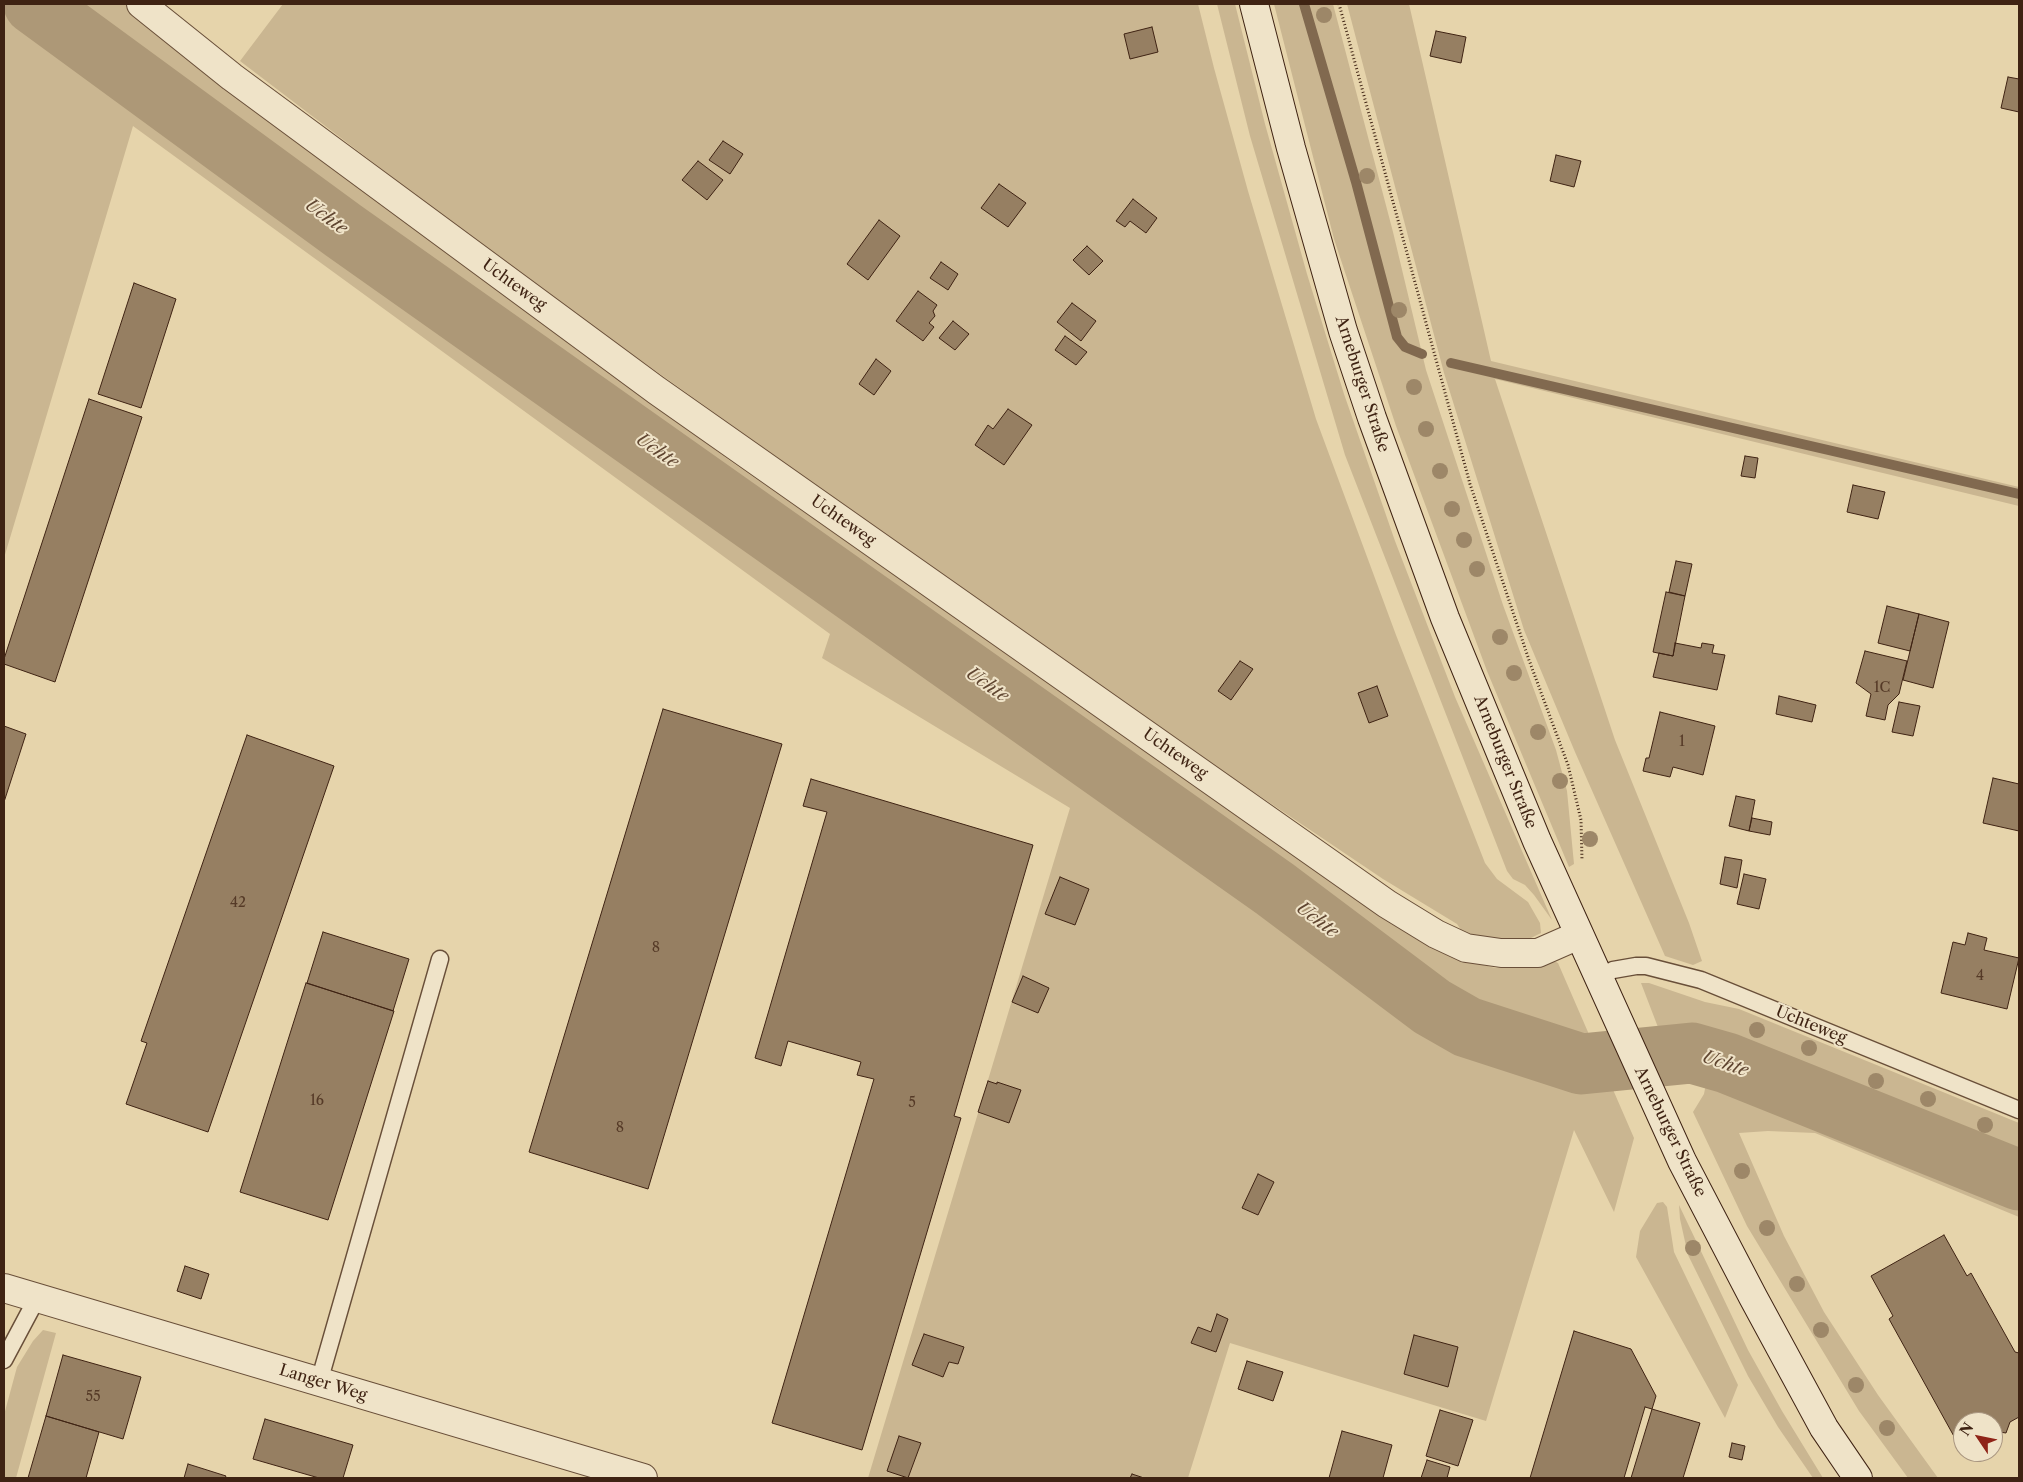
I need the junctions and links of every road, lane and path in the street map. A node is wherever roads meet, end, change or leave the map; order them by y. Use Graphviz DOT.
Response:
graph roads {
  1 [pos="140,4"];
  2 [pos="1254,4"];
  3 [pos="1339,4"];
  4 [pos="1582,867"];
  5 [pos="1579,935"];
  6 [pos="440,960"];
  7 [pos="1598,976"];
  8 [pos="2019,1110"];
  9 [pos="4,1288"];
  10 [pos="37,1298"];
  11 [pos="4,1360"];
  12 [pos="319,1382"];
  13 [pos="643,1478"];
  14 [pos="1858,1478"];
  1 -- 5 [label="street, Uchteweg"];
  2 -- 5 [label="street, Arneburger Straße"];
  3 -- 4 [label="path"];
  5 -- 7 [label="street, Arneburger Straße"];
  6 -- 12 [label="lane"];
  7 -- 8 [label="lane, Uchteweg"];
  7 -- 14 [label="street, Arneburger Straße"];
  9 -- 10 [label="street, Langer Weg"];
  10 -- 11 [label="lane"];
  10 -- 12 [label="street, Langer Weg"];
  12 -- 13 [label="street, Langer Weg"];
}
